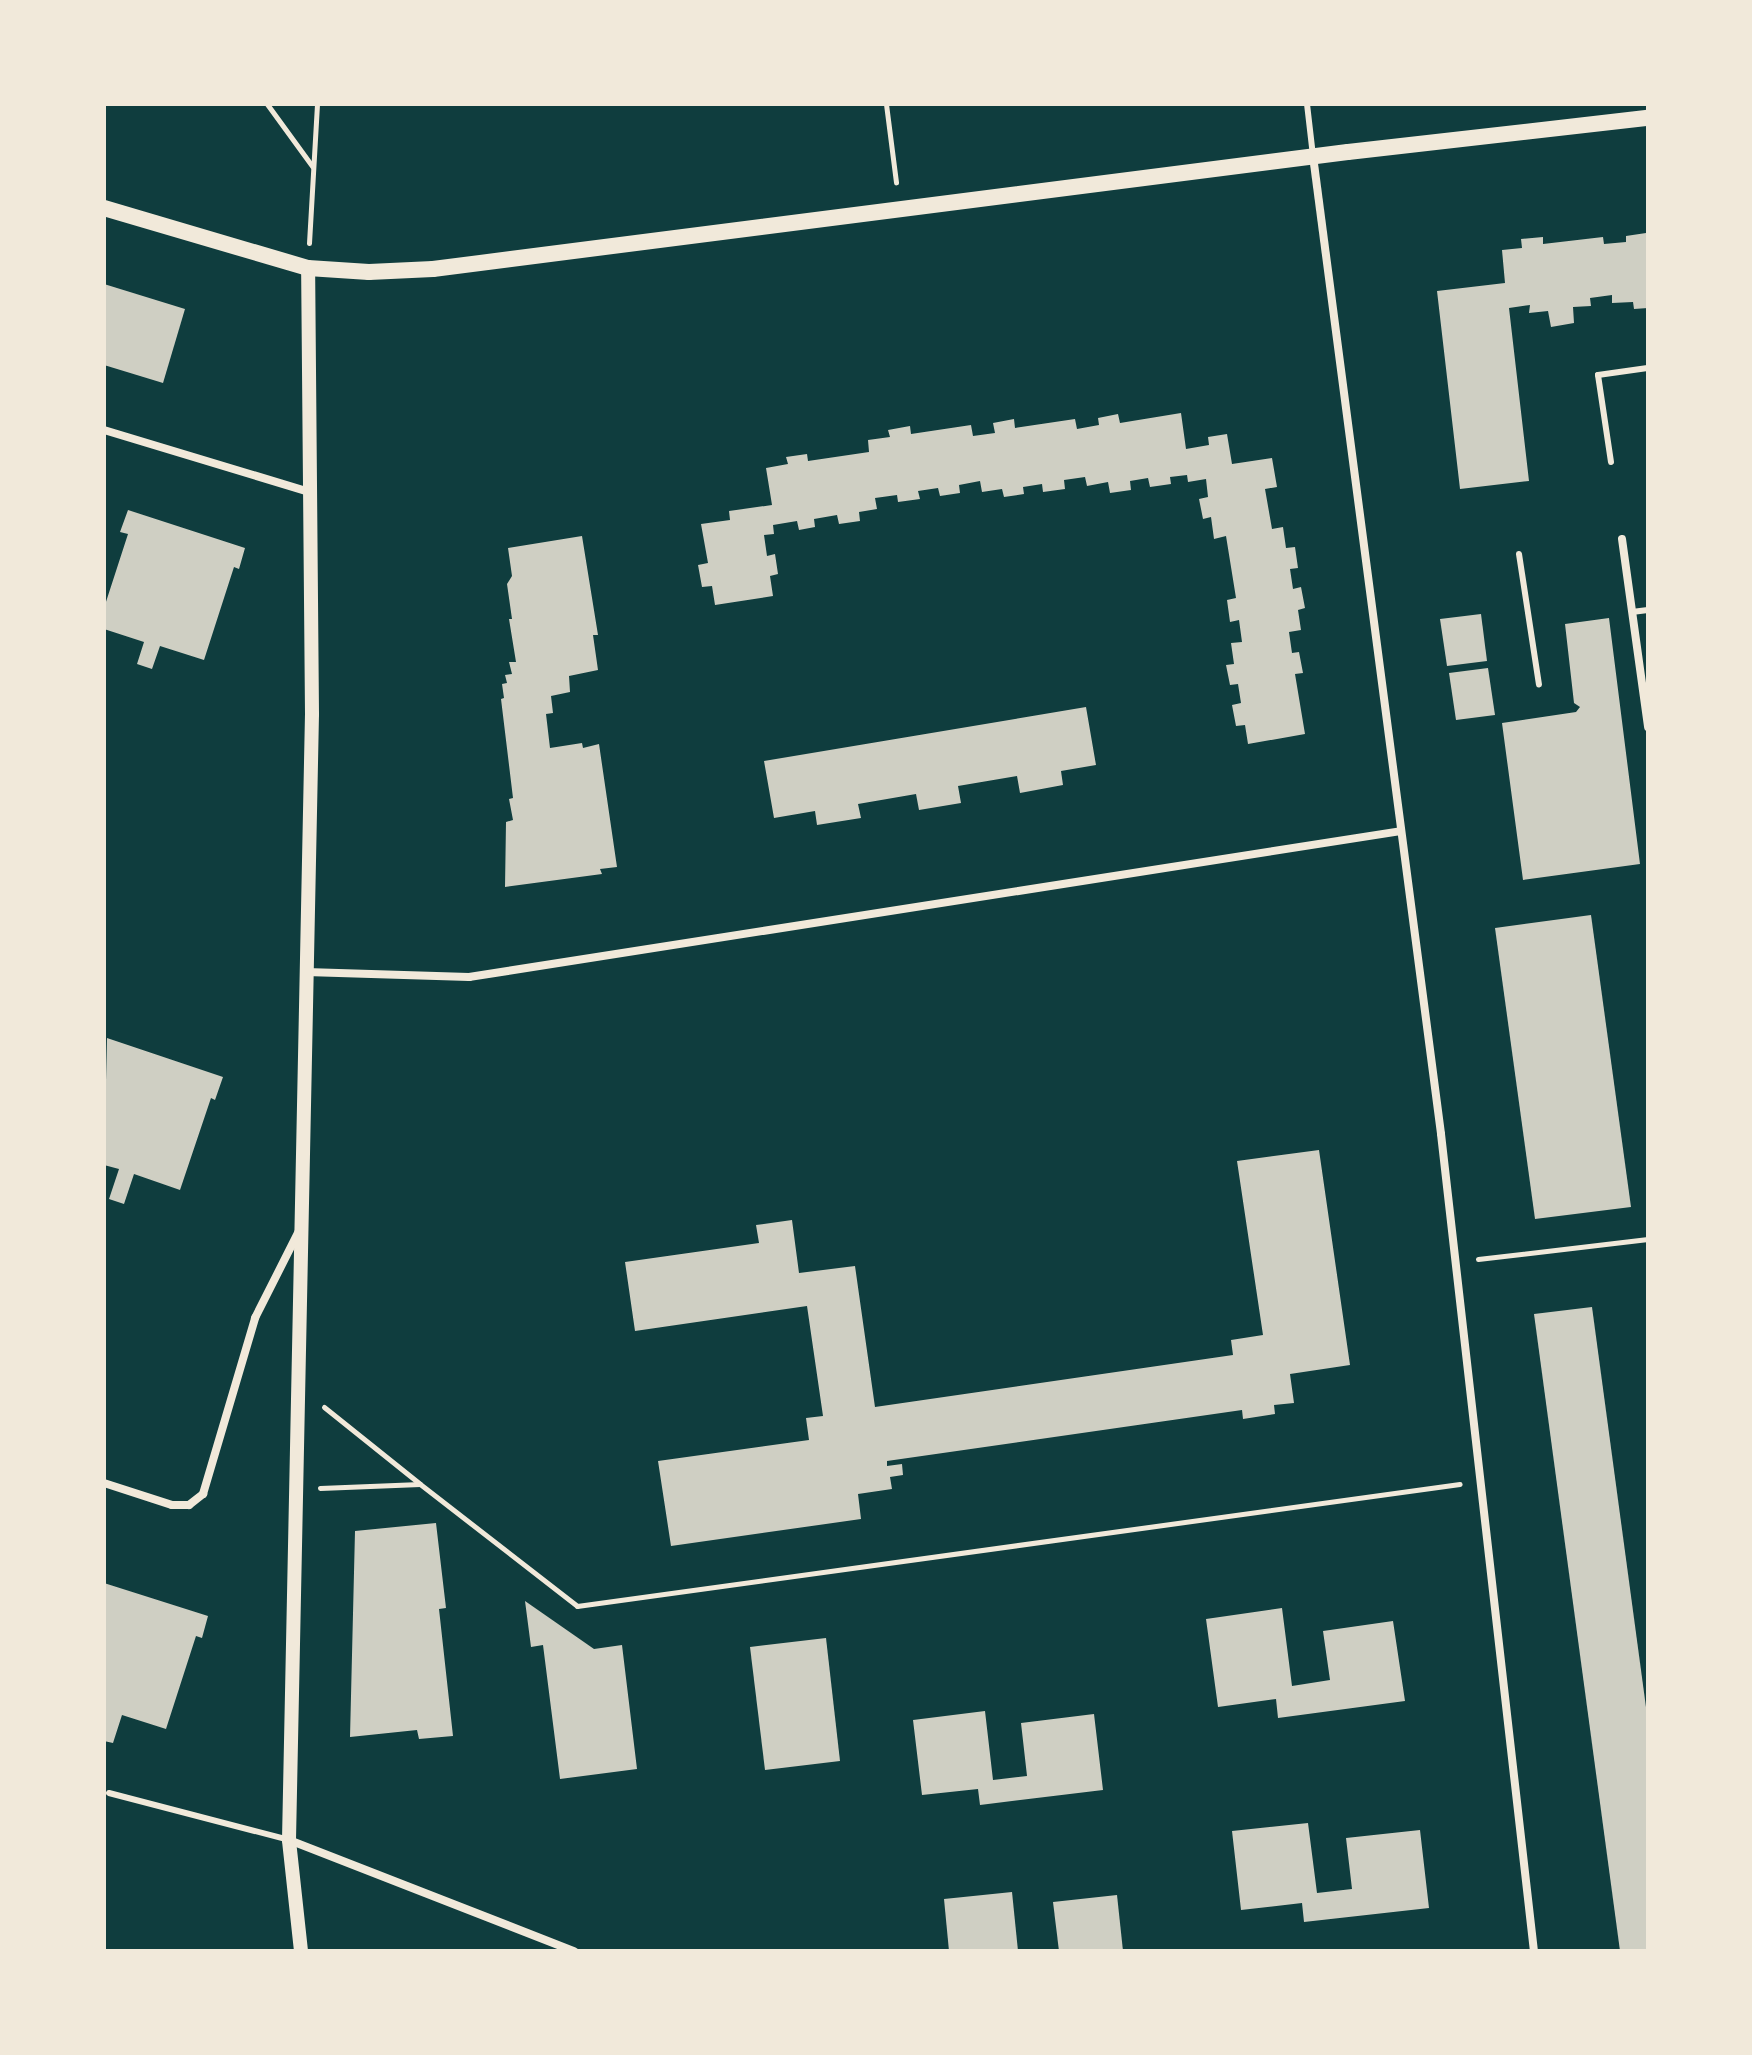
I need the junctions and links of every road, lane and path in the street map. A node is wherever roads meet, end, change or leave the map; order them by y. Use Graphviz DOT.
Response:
graph roads {
  1 [pos="267,104"];
  2 [pos="317,104"];
  3 [pos="886,104"];
  4 [pos="1307,104"];
  5 [pos="1648,118"];
  6 [pos="1313,156"];
  7 [pos="313,167"];
  8 [pos="104,208"];
  9 [pos="899,209"];
  10 [pos="308,268"];
  11 [pos="1648,368"];
  12 [pos="104,430"];
  13 [pos="1611,462"];
  14 [pos="309,492"];
  15 [pos="1622,539"];
  16 [pos="1519,554"];
  17 [pos="1648,610"];
  18 [pos="1632,612"];
  19 [pos="1539,684"];
  20 [pos="1648,727"];
  21 [pos="1401,831"];
  22 [pos="306,972"];
  23 [pos="303,1224"];
  24 [pos="1648,1239"];
  25 [pos="1455,1262"];
  26 [pos="299,1388"];
  27 [pos="1481,1481"];
  28 [pos="104,1483"];
  29 [pos="420,1484"];
  30 [pos="297,1489"];
  31 [pos="109,1793"];
  32 [pos="289,1840"];
  33 [pos="301,1951"];
  34 [pos="574,1951"];
  35 [pos="1534,1951"];
  1 -- 7 [label="path"];
  2 -- 7 [label="path"];
  3 -- 9 [label="path"];
  4 -- 6 [label="lane"];
  5 -- 6 [label="main road"];
  6 -- 9 [label="main road"];
  6 -- 21 [label="street"];
  7 -- 10 [label="path"];
  8 -- 10 [label="main road"];
  9 -- 10 [label="main road"];
  10 -- 14 [label="street"];
  11 -- 13 [label="lane"];
  12 -- 14 [label="street"];
  14 -- 22 [label="street"];
  15 -- 18 [label="street"];
  16 -- 19 [label="lane"];
  17 -- 18 [label="lane"];
  18 -- 20 [label="street"];
  21 -- 22 [label="street"];
  21 -- 25 [label="street"];
  22 -- 23 [label="street"];
  23 -- 26 [label="street"];
  23 -- 28 [label="street"];
  24 -- 25 [label="path"];
  25 -- 27 [label="street"];
  26 -- 29 [label="path"];
  26 -- 30 [label="street"];
  27 -- 29 [label="path"];
  27 -- 35 [label="street"];
  29 -- 30 [label="path"];
  30 -- 32 [label="street"];
  31 -- 32 [label="lane"];
  32 -- 33 [label="street"];
  32 -- 34 [label="street"];
}
